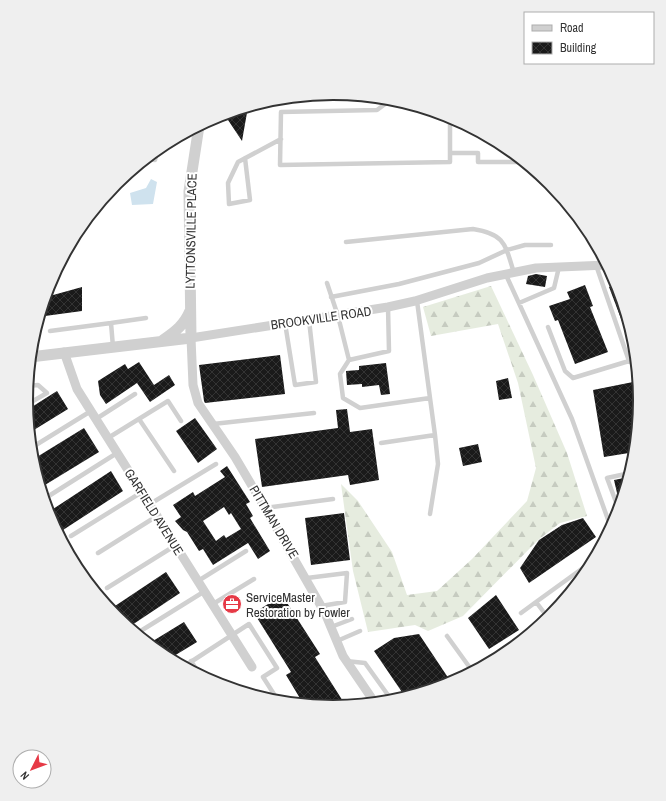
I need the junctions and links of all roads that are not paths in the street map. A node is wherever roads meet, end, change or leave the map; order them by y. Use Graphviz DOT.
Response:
graph roads {
  1 [pos="384,105"];
  2 [pos="450,124"];
  3 [pos="198,132"];
  4 [pos="281,139"];
  5 [pos="450,153"];
  6 [pos="245,158"];
  7 [pos="516,162"];
  8 [pos="346,242"];
  9 [pos="551,245"];
  10 [pos="507,250"];
  11 [pos="596,265"];
  12 [pos="600,265"];
  13 [pos="560,266"];
  14 [pos="510,274"];
  15 [pos="327,283"];
  16 [pos="332,297"];
  17 [pos="417,301"];
  18 [pos="519,303"];
  19 [pos="388,307"];
  20 [pos="191,308"];
  21 [pos="338,316"];
  22 [pos="146,318"];
  23 [pos="309,320"];
  24 [pos="111,323"];
  25 [pos="285,323"];
  26 [pos="548,328"];
  27 [pos="50,331"];
  28 [pos="191,338"];
  29 [pos="162,341"];
  30 [pos="113,347"];
  31 [pos="64,352"];
  32 [pos="37,356"];
  33 [pos="349,360"];
  34 [pos="629,361"];
  35 [pos="34,385"];
  36 [pos="135,394"];
  37 [pos="430,398"];
  38 [pos="33,401"];
  39 [pos="91,411"];
  40 [pos="314,413"];
  41 [pos="96,419"];
  42 [pos="139,419"];
  43 [pos="181,420"];
  44 [pos="211,424"];
  45 [pos="435,435"];
  46 [pos="108,438"];
  47 [pos="381,443"];
  48 [pos="37,444"];
  49 [pos="118,453"];
  50 [pos="216,464"];
  51 [pos="174,471"];
  52 [pos="624,474"];
  53 [pos="142,492"];
  54 [pos="49,496"];
  55 [pos="333,499"];
  56 [pos="616,501"];
  57 [pos="150,504"];
  58 [pos="265,508"];
  59 [pos="430,514"];
  60 [pos="157,516"];
  61 [pos="608,520"];
  62 [pos="71,536"];
  63 [pos="176,546"];
  64 [pos="246,551"];
  65 [pos="98,553"];
  66 [pos="580,570"];
  67 [pos="254,578"];
  68 [pos="306,578"];
  69 [pos="198,580"];
  70 [pos="107,588"];
  71 [pos="205,591"];
  72 [pos="536,602"];
  73 [pos="213,604"];
  74 [pos="321,606"];
  75 [pos="521,613"];
  76 [pos="545,613"];
  77 [pos="352,618"];
  78 [pos="331,627"];
  79 [pos="141,631"];
  80 [pos="360,631"];
  81 [pos="232,635"];
  82 [pos="447,636"];
  83 [pos="337,641"];
  84 [pos="191,661"];
  85 [pos="346,661"];
  86 [pos="188,663"];
  87 [pos="195,667"];
  88 [pos="252,667"];
  89 [pos="470,668"];
  90 [pos="275,695"];
  91 [pos="388,696"];
  92 [pos="372,698"];
  1 -- 4 [label="lane"];
  2 -- 5 [label="lane"];
  3 -- 20 [label="street, LYTTONSVILLE PLACE"];
  4 -- 5 [label="lane"];
  4 -- 6 [label="lane"];
  5 -- 7 [label="lane"];
  6 -- 6 [label="lane"];
  8 -- 10 [label="lane"];
  9 -- 10 [label="lane"];
  10 -- 14 [label="lane"];
  10 -- 16 [label="lane"];
  11 -- 12 [label="street, BROOKVILLE ROAD"];
  11 -- 13 [label="street, BROOKVILLE ROAD"];
  11 -- 34 [label="lane"];
  13 -- 14 [label="street, BROOKVILLE ROAD"];
  13 -- 18 [label="lane"];
  14 -- 17 [label="street, BROOKVILLE ROAD"];
  14 -- 18 [label="lane"];
  15 -- 16 [label="lane"];
  16 -- 21 [label="lane"];
  17 -- 19 [label="street, BROOKVILLE ROAD"];
  17 -- 37 [label="lane"];
  18 -- 61 [label="lane"];
  19 -- 21 [label="street, BROOKVILLE ROAD"];
  19 -- 33 [label="lane"];
  20 -- 28 [label="street, LYTTONSVILLE PLACE"];
  20 -- 29 [label="street"];
  21 -- 23 [label="street, BROOKVILLE ROAD"];
  21 -- 33 [label="lane"];
  22 -- 24 [label="lane"];
  23 -- 25 [label="street, BROOKVILLE ROAD"];
  23 -- 25 [label="lane"];
  24 -- 27 [label="lane"];
  24 -- 30 [label="lane"];
  25 -- 28 [label="street, BROOKVILLE ROAD"];
  26 -- 34 [label="lane"];
  28 -- 29 [label="street, BROOKVILLE ROAD"];
  28 -- 44 [label="street, PITTMAN DRIVE"];
  29 -- 30 [label="street, BROOKVILLE ROAD"];
  30 -- 31 [label="street, BROOKVILLE ROAD"];
  31 -- 32 [label="street, BROOKVILLE ROAD"];
  31 -- 39 [label="street, GARFIELD AVENUE"];
  33 -- 37 [label="lane"];
  35 -- 38 [label="lane"];
  36 -- 41 [label="lane"];
  37 -- 45 [label="lane"];
  39 -- 41 [label="street, GARFIELD AVENUE"];
  39 -- 48 [label="lane"];
  40 -- 44 [label="lane"];
  41 -- 46 [label="street, GARFIELD AVENUE"];
  42 -- 43 [label="lane"];
  42 -- 46 [label="lane"];
  42 -- 51 [label="lane"];
  44 -- 58 [label="street, PITTMAN DRIVE"];
  45 -- 47 [label="lane"];
  45 -- 59 [label="lane"];
  46 -- 49 [label="street, GARFIELD AVENUE"];
  49 -- 53 [label="street, GARFIELD AVENUE"];
  49 -- 54 [label="lane"];
  50 -- 57 [label="lane"];
  52 -- 56 [label="lane"];
  53 -- 57 [label="street, GARFIELD AVENUE"];
  53 -- 62 [label="lane"];
  55 -- 58 [label="lane"];
  57 -- 60 [label="street, GARFIELD AVENUE"];
  58 -- 68 [label="street, PITTMAN DRIVE"];
  60 -- 63 [label="street, GARFIELD AVENUE"];
  60 -- 65 [label="lane"];
  63 -- 69 [label="street, GARFIELD AVENUE"];
  63 -- 70 [label="lane"];
  64 -- 69 [label="lane"];
  66 -- 72 [label="lane"];
  67 -- 73 [label="lane"];
  68 -- 74 [label="street, PITTMAN DRIVE"];
  68 -- 74 [label="lane"];
  69 -- 71 [label="street, GARFIELD AVENUE"];
  71 -- 73 [label="street, GARFIELD AVENUE"];
  71 -- 79 [label="lane"];
  72 -- 75 [label="lane"];
  72 -- 76 [label="lane"];
  73 -- 81 [label="street, GARFIELD AVENUE"];
  74 -- 78 [label="street, PITTMAN DRIVE"];
  77 -- 78 [label="lane"];
  78 -- 83 [label="street, PITTMAN DRIVE"];
  80 -- 83 [label="lane"];
  81 -- 84 [label="lane"];
  81 -- 88 [label="street, GARFIELD AVENUE"];
  81 -- 90 [label="lane"];
  82 -- 89 [label="lane"];
  83 -- 85 [label="street, PITTMAN DRIVE"];
  84 -- 86 [label="lane"];
  84 -- 87 [label="lane"];
  85 -- 91 [label="lane"];
  85 -- 92 [label="street, PITTMAN DRIVE"];
}
